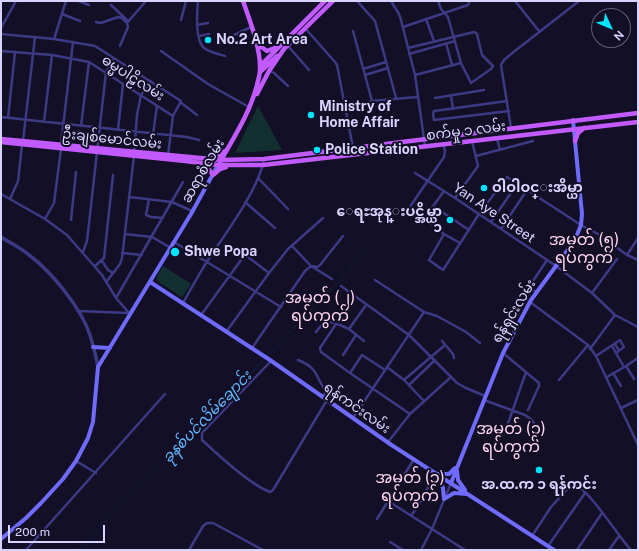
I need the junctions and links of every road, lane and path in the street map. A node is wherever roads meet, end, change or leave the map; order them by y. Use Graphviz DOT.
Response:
graph roads {
  1 [pos="16,1"];
  2 [pos="66,1"];
  3 [pos="79,1"];
  4 [pos="146,1"];
  5 [pos="186,1"];
  6 [pos="198,1"];
  7 [pos="243,1"];
  8 [pos="333,1"];
  9 [pos="358,1"];
  10 [pos="391,1"];
  11 [pos="438,1"];
  12 [pos="470,1"];
  13 [pos="515,1"];
  14 [pos="578,1"];
  15 [pos="323,3"];
  16 [pos="89,5"];
  17 [pos="111,5"];
  18 [pos="445,12"];
  19 [pos="62,14"];
  20 [pos="426,19"];
  21 [pos="181,20"];
  22 [pos="80,21"];
  23 [pos="96,22"];
  24 [pos="128,22"];
  25 [pos="208,23"];
  26 [pos="197,25"];
  27 [pos="252,27"];
  28 [pos="305,27"];
  29 [pos="403,27"];
  30 [pos="1,28"];
  31 [pos="298,30"];
  32 [pos="353,31"];
  33 [pos="539,31"];
  34 [pos="1,34"];
  35 [pos="209,34"];
  36 [pos="234,34"];
  37 [pos="199,36"];
  38 [pos="454,36"];
  39 [pos="35,37"];
  40 [pos="54,39"];
  41 [pos="255,39"];
  42 [pos="434,41"];
  43 [pos="455,41"];
  44 [pos="72,42"];
  45 [pos="446,43"];
  46 [pos="120,46"];
  47 [pos="284,46"];
  48 [pos="408,48"];
  49 [pos="1,51"];
  50 [pos="161,51"];
  51 [pos="15,52"];
  52 [pos="34,54"];
  53 [pos="409,54"];
  54 [pos="52,55"];
  55 [pos="225,56"];
  56 [pos="71,58"];
  57 [pos="114,58"];
  58 [pos="89,62"];
  59 [pos="386,62"];
  60 [pos="461,63"];
  61 [pos="452,65"];
  62 [pos="260,66"];
  63 [pos="388,68"];
  64 [pos="363,69"];
  65 [pos="309,70"];
  66 [pos="269,71"];
  67 [pos="106,72"];
  68 [pos="260,72"];
  69 [pos="365,75"];
  70 [pos="415,75"];
  71 [pos="151,81"];
  72 [pos="123,84"];
  73 [pos="288,86"];
  74 [pos="484,90"];
  75 [pos="141,95"];
  76 [pos="451,95"];
  77 [pos="417,96"];
  78 [pos="396,98"];
  79 [pos="435,98"];
  80 [pos="254,99"];
  81 [pos="372,101"];
  82 [pos="507,101"];
  83 [pos="181,102"];
  84 [pos="157,106"];
  85 [pos="250,107"];
  86 [pos="345,109"];
  87 [pos="453,109"];
  88 [pos="509,111"];
  89 [pos="638,113"];
  90 [pos="197,115"];
  91 [pos="173,116"];
  92 [pos="1,117"];
  93 [pos="8,118"];
  94 [pos="26,120"];
  95 [pos="573,120"];
  96 [pos="44,122"];
  97 [pos="638,122"];
  98 [pos="64,124"];
  99 [pos="539,125"];
  100 [pos="81,126"];
  101 [pos="588,127"];
  102 [pos="100,128"];
  103 [pos="574,128"];
  104 [pos="511,129"];
  105 [pos="118,130"];
  106 [pos="502,130"];
  107 [pos="136,132"];
  108 [pos="539,133"];
  109 [pos="153,134"];
  110 [pos="466,134"];
  111 [pos="171,135"];
  112 [pos="503,137"];
  113 [pos="497,138"];
  114 [pos="1,139"];
  115 [pos="424,139"];
  116 [pos="199,140"];
  117 [pos="469,141"];
  118 [pos="533,141"];
  119 [pos="575,141"];
  120 [pos="1,142"];
  121 [pos="23,143"];
  122 [pos="393,143"];
  123 [pos="443,144"];
  124 [pos="61,146"];
  125 [pos="363,146"];
  126 [pos="425,146"];
  127 [pos="230,147"];
  128 [pos="353,148"];
  129 [pos="97,150"];
  130 [pos="395,150"];
  131 [pos="500,150"];
  132 [pos="134,154"];
  133 [pos="364,154"];
  134 [pos="168,156"];
  135 [pos="476,156"];
  136 [pos="264,159"];
  137 [pos="199,160"];
  138 [pos="221,160"];
  139 [pos="236,160"];
  140 [pos="218,165"];
  141 [pos="265,165"];
  142 [pos="235,166"];
  143 [pos="76,172"];
  144 [pos="415,173"];
  145 [pos="113,175"];
  146 [pos="213,176"];
  147 [pos="258,178"];
  148 [pos="428,181"];
  149 [pos="183,182"];
  150 [pos="517,184"];
  151 [pos="526,190"];
  152 [pos="444,191"];
  153 [pos="1,194"];
  154 [pos="129,197"];
  155 [pos="455,198"];
  156 [pos="10,199"];
  157 [pos="149,200"];
  158 [pos="172,202"];
  159 [pos="245,202"];
  160 [pos="433,206"];
  161 [pos="288,209"];
  162 [pos="192,211"];
  163 [pos="405,214"];
  164 [pos="479,214"];
  165 [pos="163,218"];
  166 [pos="323,218"];
  167 [pos="45,219"];
  168 [pos="71,220"];
  169 [pos="491,222"];
  170 [pos="581,225"];
  171 [pos="275,228"];
  172 [pos="501,229"];
  173 [pos="469,230"];
  174 [pos="125,234"];
  175 [pos="444,234"];
  176 [pos="342,236"];
  177 [pos="1,237"];
  178 [pos="152,237"];
  179 [pos="638,238"];
  180 [pos="174,242"];
  181 [pos="460,243"];
  182 [pos="292,246"];
  183 [pos="170,248"];
  184 [pos="83,252"];
  185 [pos="122,253"];
  186 [pos="142,255"];
  187 [pos="627,255"];
  188 [pos="617,259"];
  189 [pos="547,260"];
  190 [pos="638,260"];
  191 [pos="102,261"];
  192 [pos="207,262"];
  193 [pos="95,266"];
  194 [pos="311,266"];
  195 [pos="556,266"];
  196 [pos="113,273"];
  197 [pos="269,273"];
  198 [pos="230,276"];
  199 [pos="332,279"];
  200 [pos="375,280"];
  201 [pos="107,281"];
  202 [pos="150,282"];
  203 [pos="340,286"];
  204 [pos="255,292"];
  205 [pos="537,293"];
  206 [pos="592,293"];
  207 [pos="116,298"];
  208 [pos="530,302"];
  209 [pos="182,303"];
  210 [pos="366,304"];
  211 [pos="280,307"];
  212 [pos="78,311"];
  213 [pos="424,312"];
  214 [pos="129,313"];
  215 [pos="615,315"];
  216 [pos="201,316"];
  217 [pos="336,324"];
  218 [pos="638,327"];
  219 [pos="349,328"];
  220 [pos="226,332"];
  221 [pos="316,332"];
  222 [pos="356,334"];
  223 [pos="409,335"];
  224 [pos="364,340"];
  225 [pos="442,341"];
  226 [pos="480,343"];
  227 [pos="615,344"];
  228 [pos="445,345"];
  229 [pos="588,345"];
  230 [pos="612,346"];
  231 [pos="93,347"];
  232 [pos="110,348"];
  233 [pos="252,348"];
  234 [pos="590,349"];
  235 [pos="619,351"];
  236 [pos="503,353"];
  237 [pos="616,353"];
  238 [pos="343,355"];
  239 [pos="432,356"];
  240 [pos="596,356"];
  241 [pos="454,358"];
  242 [pos="638,358"];
  243 [pos="268,359"];
  244 [pos="298,360"];
  245 [pos="435,360"];
  246 [pos="625,366"];
  247 [pos="98,367"];
  248 [pos="386,368"];
  249 [pos="526,372"];
  250 [pos="350,373"];
  251 [pos="613,373"];
  252 [pos="451,377"];
  253 [pos="607,377"];
  254 [pos="634,379"];
  255 [pos="404,380"];
  256 [pos="559,380"];
  257 [pos="409,385"];
  258 [pos="621,386"];
  259 [pos="372,389"];
  260 [pos="165,394"];
  261 [pos="325,398"];
  262 [pos="484,398"];
  263 [pos="638,400"];
  264 [pos="424,401"];
  265 [pos="621,408"];
  266 [pos="512,410"];
  267 [pos="528,410"];
  268 [pos="410,414"];
  269 [pos="352,418"];
  270 [pos="537,428"];
  271 [pos="505,432"];
  272 [pos="388,442"];
  273 [pos="638,442"];
  274 [pos="414,459"];
  275 [pos="76,461"];
  276 [pos="457,467"];
  277 [pos="96,473"];
  278 [pos="436,473"];
  279 [pos="451,483"];
  280 [pos="585,493"];
  281 [pos="469,495"];
  282 [pos="444,499"];
  283 [pos="388,501"];
  284 [pos="602,513"];
  285 [pos="411,516"];
  286 [pos="377,519"];
  287 [pos="432,530"];
  288 [pos="532,536"];
  289 [pos="619,536"];
  290 [pos="1,538"];
  291 [pos="390,542"];
  292 [pos="547,546"];
  293 [pos="26,550"];
  294 [pos="189,550"];
  295 [pos="263,550"];
  296 [pos="403,550"];
  297 [pos="421,550"];
  298 [pos="465,550"];
  299 [pos="554,550"];
  300 [pos="577,550"];
  301 [pos="609,550"];
  302 [pos="631,550"];
  1 -- 30 [label="street"];
  2 -- 19 [label="street"];
  3 -- 16 [label="street"];
  4 -- 24 [label="street"];
  5 -- 21 [label="street"];
  6 -- 26 [label="street"];
  7 -- 27 [label="main road, ဆရာစံလမ်း"];
  8 -- 15 [label="main road"];
  9 -- 59 [label="street"];
  10 -- 29 [label="street"];
  11 -- 18 [label="street"];
  12 -- 18 [label="street"];
  13 -- 33 [label="street"];
  14 -- 33 [label="street"];
  15 -- 28 [label="main road"];
  15 -- 31 [label="main road"];
  17 -- 24 [label="street"];
  18 -- 20 [label="street"];
  18 -- 38 [label="street"];
  19 -- 22 [label="street"];
  19 -- 40 [label="street"];
  20 -- 29 [label="street"];
  20 -- 42 [label="street"];
  23 -- 24 [label="street"];
  24 -- 46 [label="street"];
  25 -- 26 [label="street"];
  26 -- 37 [label="street"];
  27 -- 36 [label="street"];
  27 -- 41 [label="main road, ဆရာစံလမ်း"];
  28 -- 31 [label="main road"];
  28 -- 86 [label="street"];
  29 -- 48 [label="street"];
  31 -- 47 [label="main road"];
  32 -- 64 [label="street"];
  33 -- 82 [label="street"];
  34 -- 39 [label="street"];
  35 -- 37 [label="street"];
  37 -- 55 [label="street"];
  38 -- 42 [label="street"];
  38 -- 43 [label="street"];
  38 -- 60 [label="street"];
  39 -- 40 [label="street"];
  39 -- 52 [label="street"];
  40 -- 44 [label="street"];
  41 -- 47 [label="main road"];
  41 -- 62 [label="main road, ဆရာစံလမ်း"];
  42 -- 48 [label="street"];
  43 -- 45 [label="street"];
  43 -- 60 [label="street"];
  44 -- 56 [label="street"];
  44 -- 57 [label="street"];
  45 -- 53 [label="street"];
  45 -- 61 [label="street"];
  47 -- 62 [label="main road"];
  47 -- 65 [label="street"];
  47 -- 66 [label="main road"];
  47 -- 68 [label="main road"];
  48 -- 53 [label="street"];
  49 -- 51 [label="street, ဓမ္မပါဠိလမ်း"];
  50 -- 85 [label="street"];
  51 -- 52 [label="street, ဓမ္မပါဠိလမ်း"];
  51 -- 93 [label="street"];
  52 -- 54 [label="street, ဓမ္မပါဠိလမ်း"];
  52 -- 94 [label="street"];
  53 -- 70 [label="street"];
  54 -- 56 [label="street, ဓမ္မပါဠိလမ်း"];
  54 -- 96 [label="street"];
  56 -- 58 [label="street, ဓမ္မပါဠိလမ်း"];
  56 -- 98 [label="street"];
  57 -- 67 [label="street"];
  57 -- 71 [label="street"];
  58 -- 67 [label="street, ဓမ္မပါဠိလမ်း"];
  58 -- 100 [label="street"];
  59 -- 63 [label="street"];
  59 -- 64 [label="street"];
  60 -- 61 [label="street"];
  61 -- 70 [label="street"];
  62 -- 68 [label="main road, ဆရာစံလမ်း"];
  63 -- 69 [label="street"];
  63 -- 78 [label="street"];
  64 -- 69 [label="street"];
  66 -- 73 [label="street"];
  66 -- 80 [label="main road"];
  67 -- 72 [label="street, ဓမ္မပါဠိလမ်း"];
  67 -- 102 [label="street"];
  68 -- 80 [label="main road, ဆရာစံလမ်း"];
  69 -- 81 [label="street"];
  70 -- 77 [label="street"];
  71 -- 75 [label="street"];
  71 -- 83 [label="street"];
  72 -- 75 [label="street, ဓမ္မပါဠိလမ်း"];
  72 -- 105 [label="street"];
  74 -- 76 [label="street"];
  75 -- 84 [label="street, ဓမ္မပါဠိလမ်း"];
  75 -- 107 [label="street"];
  76 -- 79 [label="street"];
  76 -- 87 [label="street"];
  77 -- 78 [label="street"];
  77 -- 115 [label="street"];
  78 -- 81 [label="street"];
  80 -- 85 [label="main road, ဆရာစံလမ်း"];
  81 -- 86 [label="street"];
  82 -- 87 [label="street"];
  82 -- 88 [label="street"];
  83 -- 90 [label="street"];
  83 -- 91 [label="street"];
  84 -- 91 [label="street, ဓမ္မပါဠိလမ်း"];
  84 -- 109 [label="street"];
  85 -- 127 [label="main road, ဆရာစံလမ်း"];
  86 -- 128 [label="street"];
  87 -- 88 [label="street"];
  88 -- 104 [label="street"];
  89 -- 95 [label="main road, စက်မှု ၁ လမ်း"];
  91 -- 111 [label="street"];
  92 -- 93 [label="street"];
  93 -- 94 [label="street"];
  94 -- 96 [label="street"];
  94 -- 121 [label="street"];
  95 -- 99 [label="main road, စက်မှု ၁ လမ်း"];
  95 -- 103 [label="main road, ရန်ရှင်းလမ်း"];
  96 -- 98 [label="street"];
  97 -- 101 [label="main road, စက်မှု ၁ လမ်း"];
  98 -- 100 [label="street"];
  98 -- 124 [label="street"];
  99 -- 104 [label="main road, စက်မှု ၁ လမ်း"];
  99 -- 108 [label="main road"];
  100 -- 102 [label="street"];
  101 -- 103 [label="main road, စက်မှု ၁ လမ်း"];
  101 -- 119 [label="main road"];
  102 -- 105 [label="street"];
  102 -- 129 [label="street"];
  103 -- 108 [label="main road, စက်မှု ၁ လမ်း"];
  103 -- 119 [label="main road, ရန်ရှင်းလမ်း"];
  104 -- 106 [label="main road, စက်မှု ၁ လမ်း"];
  105 -- 107 [label="street"];
  106 -- 110 [label="main road, စက်မှု ၁ လမ်း"];
  106 -- 112 [label="main road"];
  107 -- 109 [label="street"];
  107 -- 132 [label="street"];
  108 -- 112 [label="main road, စက်မှု ၁ လမ်း"];
  109 -- 111 [label="street"];
  110 -- 115 [label="main road, စက်မှု ၁ လမ်း"];
  110 -- 117 [label="main road"];
  111 -- 116 [label="street"];
  111 -- 134 [label="street"];
  112 -- 113 [label="main road, စက်မှု ၁ လမ်း"];
  113 -- 117 [label="main road, စက်မှု ၁ လမ်း"];
  113 -- 131 [label="street"];
  114 -- 121 [label="main road, ဦးချစ်မောင်လမ်း"];
  115 -- 122 [label="main road, စက်မှု ၁ လမ်း"];
  115 -- 126 [label="street"];
  117 -- 123 [label="main road, စက်မှု ၁ လမ်း"];
  117 -- 135 [label="street"];
  118 -- 131 [label="street"];
  119 -- 170 [label="main road, ရန်ရှင်းလမ်း"];
  120 -- 121 [label="main road"];
  121 -- 124 [label="main road, ဦးချစ်မောင်လမ်း"];
  121 -- 156 [label="street"];
  122 -- 125 [label="main road, စက်မှု ၁ လမ်း"];
  122 -- 130 [label="main road"];
  123 -- 126 [label="main road, စက်မှု ၁ လမ်း"];
  123 -- 148 [label="street"];
  124 -- 129 [label="main road, ဦးချစ်မောင်လမ်း"];
  124 -- 167 [label="street"];
  125 -- 128 [label="main road, စက်မှု ၁ လမ်း"];
  125 -- 133 [label="main road"];
  126 -- 130 [label="main road, စက်မှု ၁ လမ်း"];
  127 -- 137 [label="main road"];
  127 -- 138 [label="main road, ဆရာစံလမ်း"];
  127 -- 139 [label="main road"];
  128 -- 136 [label="main road, စက်မှု ၁ လမ်း"];
  129 -- 132 [label="main road, ဦးချစ်မောင်လမ်း"];
  129 -- 184 [label="street"];
  130 -- 133 [label="main road, စက်မှု ၁ လမ်း"];
  131 -- 135 [label="street"];
  132 -- 134 [label="main road, ဦးချစ်မောင်လမ်း"];
  132 -- 137 [label="main road, ဦးချစ်မောင်လမ်း"];
  132 -- 154 [label="street"];
  133 -- 141 [label="main road, စက်မှု ၁ လမ်း"];
  134 -- 137 [label="main road, ဦးချစ်မောင်လမ်း"];
  135 -- 155 [label="street"];
  136 -- 139 [label="main road"];
  136 -- 141 [label="street"];
  137 -- 138 [label="main road, ဦးချစ်မောင်လမ်း"];
  137 -- 140 [label="main road, ဦးချစ်မောင်လမ်း"];
  137 -- 146 [label="main road"];
  138 -- 139 [label="main road"];
  138 -- 140 [label="main road, ဆရာစံလမ်း"];
  140 -- 142 [label="main road"];
  140 -- 146 [label="main road, ဆရာစံလမ်း"];
  141 -- 142 [label="main road"];
  141 -- 147 [label="street"];
  142 -- 146 [label="main road"];
  143 -- 168 [label="street"];
  144 -- 148 [label="street, Yan Aye Street"];
  145 -- 191 [label="street"];
  146 -- 162 [label="main road, ဆရာစံလမ်း"];
  147 -- 159 [label="street"];
  147 -- 161 [label="street"];
  148 -- 152 [label="street, Yan Aye Street"];
  148 -- 163 [label="street"];
  149 -- 158 [label="street"];
  150 -- 151 [label="street"];
  150 -- 164 [label="street"];
  150 -- 169 [label="street"];
  151 -- 170 [label="street"];
  151 -- 172 [label="street"];
  152 -- 155 [label="street, Yan Aye Street"];
  152 -- 160 [label="street"];
  153 -- 156 [label="street"];
  154 -- 157 [label="street"];
  154 -- 174 [label="street"];
  155 -- 164 [label="street, Yan Aye Street"];
  156 -- 167 [label="street"];
  157 -- 158 [label="street"];
  157 -- 165 [label="street"];
  158 -- 162 [label="street"];
  158 -- 165 [label="street"];
  159 -- 171 [label="street"];
  159 -- 192 [label="street"];
  160 -- 173 [label="street"];
  160 -- 175 [label="street"];
  162 -- 180 [label="main road, ဆရာစံလမ်း"];
  164 -- 169 [label="street, Yan Aye Street"];
  164 -- 173 [label="street"];
  165 -- 178 [label="street"];
  166 -- 182 [label="street"];
  167 -- 184 [label="street"];
  169 -- 172 [label="street, Yan Aye Street"];
  170 -- 187 [label="street"];
  170 -- 195 [label="main road, ရန်ရှင်းလမ်း"];
  172 -- 189 [label="street, Yan Aye Street"];
  173 -- 181 [label="street"];
  174 -- 178 [label="street"];
  174 -- 185 [label="street"];
  175 -- 181 [label="street"];
  175 -- 181 [label="street"];
  176 -- 194 [label="street"];
  177 -- 212 [label="street"];
  178 -- 183 [label="street"];
  178 -- 186 [label="street"];
  179 -- 187 [label="street"];
  180 -- 183 [label="main road, ဆရာစံလမ်း"];
  180 -- 192 [label="street"];
  182 -- 194 [label="street"];
  182 -- 197 [label="street"];
  183 -- 202 [label="main road, ဆရာစံလမ်း"];
  184 -- 193 [label="street"];
  185 -- 186 [label="street"];
  185 -- 196 [label="street"];
  186 -- 207 [label="street"];
  187 -- 190 [label="street"];
  188 -- 206 [label="street"];
  189 -- 195 [label="street, Yan Aye Street"];
  189 -- 205 [label="street"];
  191 -- 193 [label="street"];
  191 -- 196 [label="street"];
  192 -- 198 [label="street"];
  192 -- 209 [label="street"];
  193 -- 201 [label="street"];
  194 -- 199 [label="street"];
  194 -- 211 [label="street"];
  195 -- 205 [label="main road, ရန်ရှင်းလမ်း"];
  195 -- 206 [label="street, Yan Aye Street"];
  196 -- 201 [label="street"];
  197 -- 198 [label="street"];
  197 -- 204 [label="street"];
  198 -- 204 [label="street"];
  198 -- 216 [label="street"];
  200 -- 213 [label="street"];
  201 -- 207 [label="street"];
  202 -- 209 [label="main road, ရန်ကင်းလမ်း"];
  202 -- 214 [label="main road, ဆရာစံလမ်း"];
  203 -- 210 [label="street"];
  204 -- 211 [label="street"];
  204 -- 220 [label="street"];
  205 -- 208 [label="main road, ရန်ရှင်းလမ်း"];
  206 -- 215 [label="street, Yan Aye Street"];
  207 -- 214 [label="street"];
  208 -- 229 [label="street"];
  208 -- 236 [label="main road, ရန်ရှင်းလမ်း"];
  209 -- 216 [label="main road, ရန်ကင်းလမ်း"];
  210 -- 219 [label="street"];
  210 -- 223 [label="street"];
  211 -- 233 [label="street"];
  212 -- 214 [label="street"];
  212 -- 231 [label="street"];
  213 -- 223 [label="street"];
  213 -- 226 [label="street"];
  214 -- 232 [label="main road, ဆရာစံလမ်း"];
  215 -- 218 [label="street, Yan Aye Street"];
  215 -- 234 [label="street"];
  216 -- 220 [label="main road, ရန်ကင်းလမ်း"];
  217 -- 219 [label="street"];
  217 -- 221 [label="street"];
  217 -- 250 [label="street"];
  219 -- 222 [label="street"];
  220 -- 233 [label="main road, ရန်ကင်းလမ်း"];
  222 -- 224 [label="street"];
  222 -- 238 [label="street"];
  223 -- 239 [label="street"];
  223 -- 248 [label="street"];
  225 -- 228 [label="street"];
  227 -- 230 [label="street"];
  227 -- 235 [label="street"];
  227 -- 235 [label="street"];
  228 -- 239 [label="street"];
  228 -- 241 [label="street"];
  229 -- 234 [label="street"];
  229 -- 256 [label="street"];
  230 -- 237 [label="street"];
  230 -- 240 [label="street"];
  231 -- 232 [label="main road"];
  231 -- 247 [label="street"];
  232 -- 247 [label="main road, ဆရာစံလမ်း"];
  233 -- 243 [label="main road, ရန်ကင်းလမ်း"];
  234 -- 240 [label="street"];
  235 -- 237 [label="street"];
  236 -- 249 [label="street"];
  236 -- 262 [label="main road, ရန်ရှင်းလမ်း"];
  237 -- 246 [label="street"];
  239 -- 245 [label="street"];
  239 -- 255 [label="street"];
  240 -- 253 [label="street"];
  242 -- 246 [label="street"];
  243 -- 261 [label="main road, ရန်ကင်းလမ်း"];
  243 -- 261 [label="street"];
  244 -- 261 [label="street"];
  245 -- 252 [label="street"];
  245 -- 257 [label="street"];
  246 -- 251 [label="street"];
  246 -- 254 [label="street"];
  247 -- 275 [label="main road"];
  248 -- 250 [label="street"];
  248 -- 255 [label="street"];
  248 -- 259 [label="street"];
  249 -- 266 [label="street"];
  249 -- 267 [label="street"];
  250 -- 259 [label="street"];
  251 -- 253 [label="street"];
  251 -- 258 [label="street"];
  252 -- 262 [label="street"];
  252 -- 264 [label="street"];
  253 -- 265 [label="street"];
  255 -- 257 [label="street"];
  257 -- 264 [label="street"];
  259 -- 268 [label="street"];
  259 -- 269 [label="street"];
  260 -- 277 [label="street"];
  261 -- 269 [label="main road, ရန်ကင်းလမ်း"];
  262 -- 266 [label="street"];
  262 -- 276 [label="main road, ရန်ရှင်းလမ်း"];
  263 -- 265 [label="street"];
  264 -- 268 [label="street"];
  265 -- 273 [label="street"];
  266 -- 270 [label="street"];
  266 -- 271 [label="street"];
  268 -- 272 [label="street"];
  269 -- 272 [label="main road, ရန်ကင်းလမ်း"];
  272 -- 274 [label="main road, ရန်ကင်းလမ်း"];
  274 -- 278 [label="main road, ရန်ကင်းလမ်း"];
  274 -- 283 [label="street"];
  275 -- 277 [label="street"];
  275 -- 290 [label="main road"];
  276 -- 278 [label="main road"];
  276 -- 279 [label="main road, ရန်ရှင်းလမ်း"];
  276 -- 281 [label="main road"];
  277 -- 293 [label="street"];
  278 -- 279 [label="main road, ရန်ကင်းလမ်း"];
  278 -- 282 [label="main road"];
  278 -- 285 [label="street"];
  279 -- 281 [label="main road, ရန်ကင်းလမ်း"];
  279 -- 282 [label="street"];
  280 -- 284 [label="street"];
  280 -- 288 [label="street"];
  280 -- 292 [label="street"];
  281 -- 282 [label="main road"];
  281 -- 288 [label="main road, ရန်ကင်းလမ်း"];
  282 -- 287 [label="street"];
  283 -- 285 [label="street"];
  283 -- 286 [label="street"];
  284 -- 289 [label="street"];
  284 -- 300 [label="street"];
  285 -- 287 [label="street"];
  287 -- 297 [label="street"];
  287 -- 298 [label="street"];
  288 -- 292 [label="main road, ရန်ကင်းလမ်း"];
  289 -- 301 [label="street"];
  289 -- 302 [label="street"];
  291 -- 296 [label="street"];
  292 -- 299 [label="main road, ရန်ကင်းလမ်း"];
  294 -- 295 [label="street"];
}
